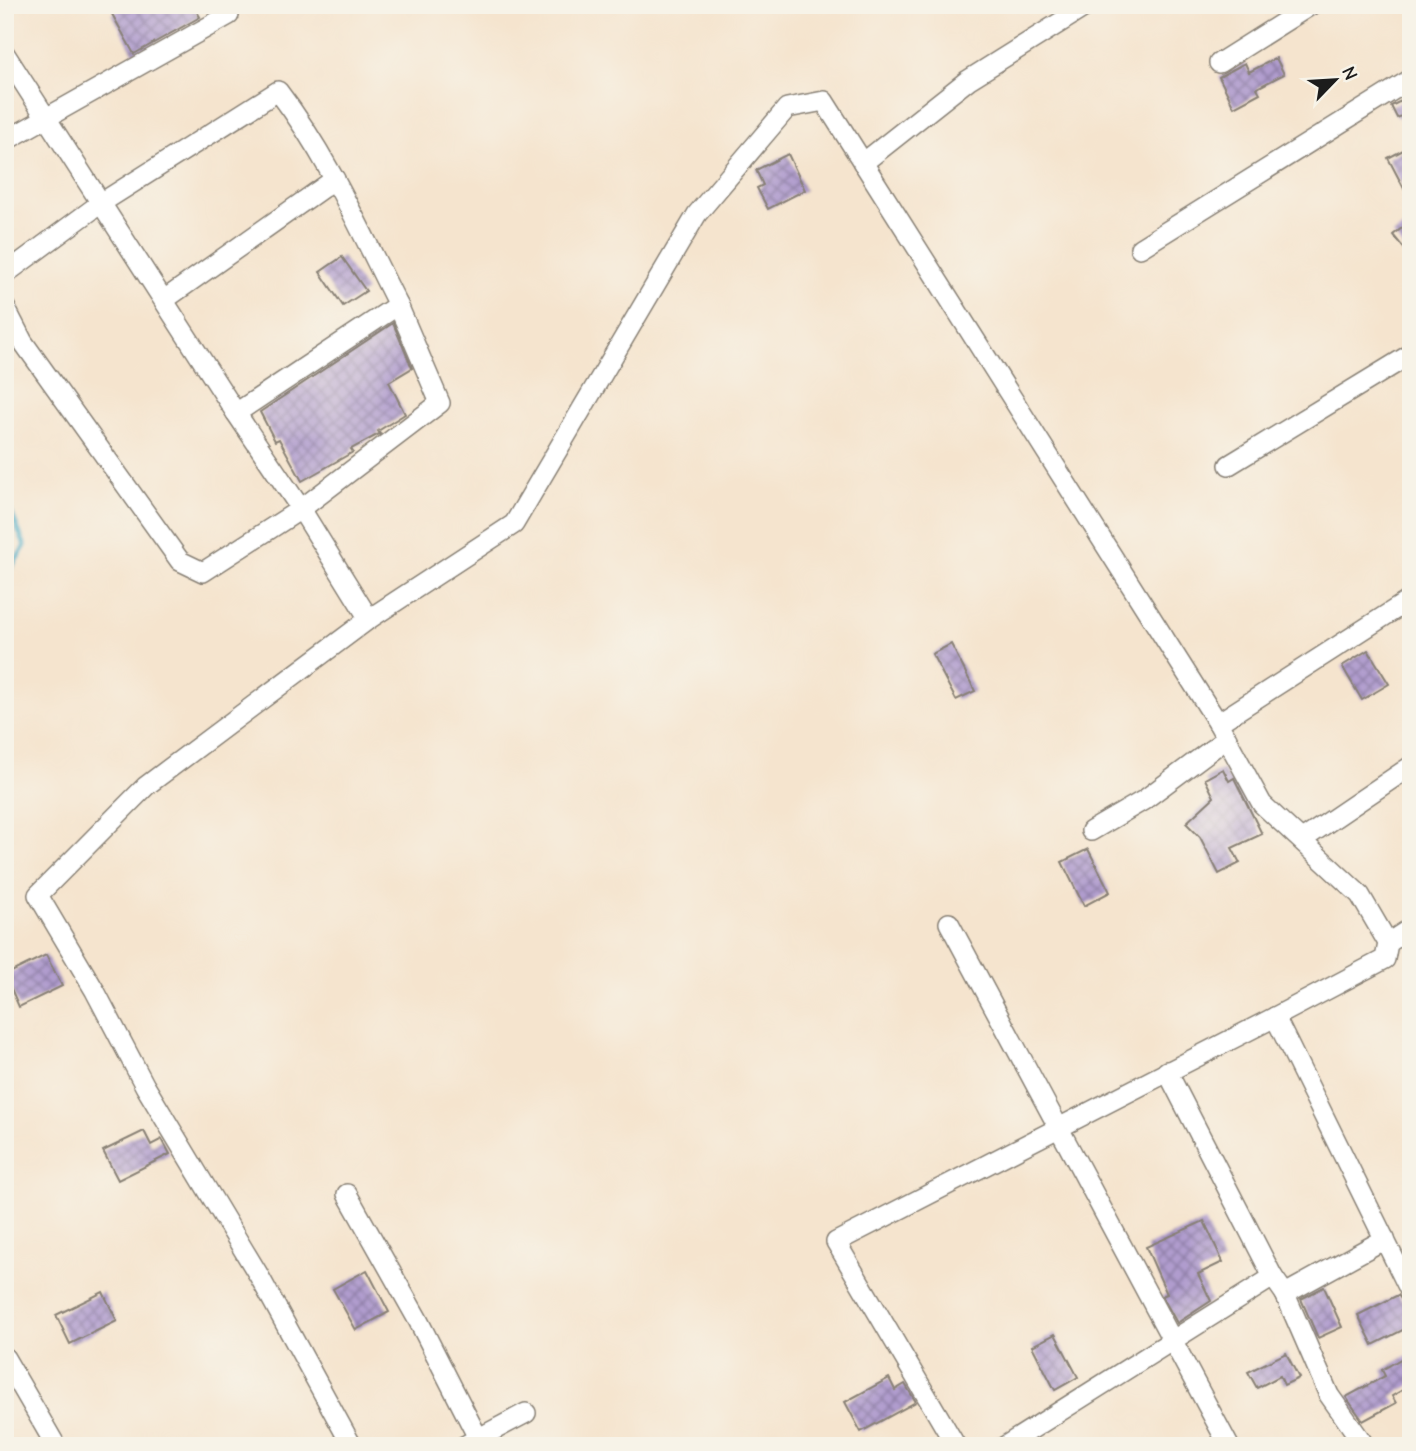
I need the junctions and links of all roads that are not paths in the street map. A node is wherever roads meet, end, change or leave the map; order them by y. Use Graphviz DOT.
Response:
graph roads {
  1 [pos="1088,5"];
  2 [pos="1311,5"];
  3 [pos="229,15"];
  4 [pos="5,54"];
  5 [pos="1220,63"];
  6 [pos="1411,79"];
  7 [pos="47,119"];
  8 [pos="5,141"];
  9 [pos="863,163"];
  10 [pos="335,179"];
  11 [pos="101,203"];
  12 [pos="1140,248"];
  13 [pos="5,274"];
  14 [pos="164,300"];
  15 [pos="398,305"];
  16 [pos="5,307"];
  17 [pos="1411,354"];
  18 [pos="236,413"];
  19 [pos="1229,465"];
  20 [pos="301,509"];
  21 [pos="1411,599"];
  22 [pos="369,619"];
  23 [pos="1223,731"];
  24 [pos="1411,765"];
  25 [pos="1091,831"];
  26 [pos="1302,840"];
  27 [pos="949,923"];
  28 [pos="1411,928"];
  29 [pos="1388,943"];
  30 [pos="1275,1017"];
  31 [pos="1167,1071"];
  32 [pos="1059,1128"];
  33 [pos="347,1194"];
  34 [pos="1385,1239"];
  35 [pos="1273,1277"];
  36 [pos="1411,1293"];
  37 [pos="1285,1294"];
  38 [pos="1174,1340"];
  39 [pos="5,1358"];
  40 [pos="526,1413"];
  41 [pos="471,1442"];
  42 [pos="56,1446"];
  43 [pos="352,1446"];
  44 [pos="956,1446"];
  45 [pos="1005,1446"];
  46 [pos="1229,1446"];
  47 [pos="1365,1446"];
  1 -- 9 [label="street"];
  2 -- 5 [label="street"];
  3 -- 7 [label="street"];
  4 -- 7 [label="street"];
  6 -- 12 [label="street"];
  7 -- 8 [label="street"];
  7 -- 11 [label="street"];
  9 -- 22 [label="street"];
  9 -- 23 [label="street"];
  10 -- 11 [label="street"];
  10 -- 14 [label="street"];
  10 -- 15 [label="street"];
  11 -- 13 [label="street"];
  11 -- 14 [label="street"];
  14 -- 18 [label="street"];
  15 -- 18 [label="street"];
  15 -- 20 [label="street"];
  16 -- 20 [label="street"];
  17 -- 19 [label="street"];
  18 -- 20 [label="street"];
  20 -- 22 [label="street"];
  21 -- 23 [label="street"];
  22 -- 43 [label="street"];
  23 -- 25 [label="street"];
  23 -- 26 [label="street"];
  24 -- 26 [label="street"];
  26 -- 29 [label="street"];
  27 -- 32 [label="street"];
  28 -- 29 [label="street"];
  29 -- 30 [label="street"];
  30 -- 31 [label="street"];
  30 -- 34 [label="street"];
  31 -- 32 [label="street"];
  31 -- 35 [label="street"];
  32 -- 38 [label="street"];
  32 -- 44 [label="street"];
  33 -- 41 [label="street"];
  34 -- 36 [label="street"];
  34 -- 37 [label="street"];
  35 -- 37 [label="street"];
  35 -- 38 [label="street"];
  37 -- 47 [label="street"];
  38 -- 45 [label="street"];
  38 -- 46 [label="street"];
  39 -- 42 [label="street"];
  40 -- 41 [label="street"];
}
